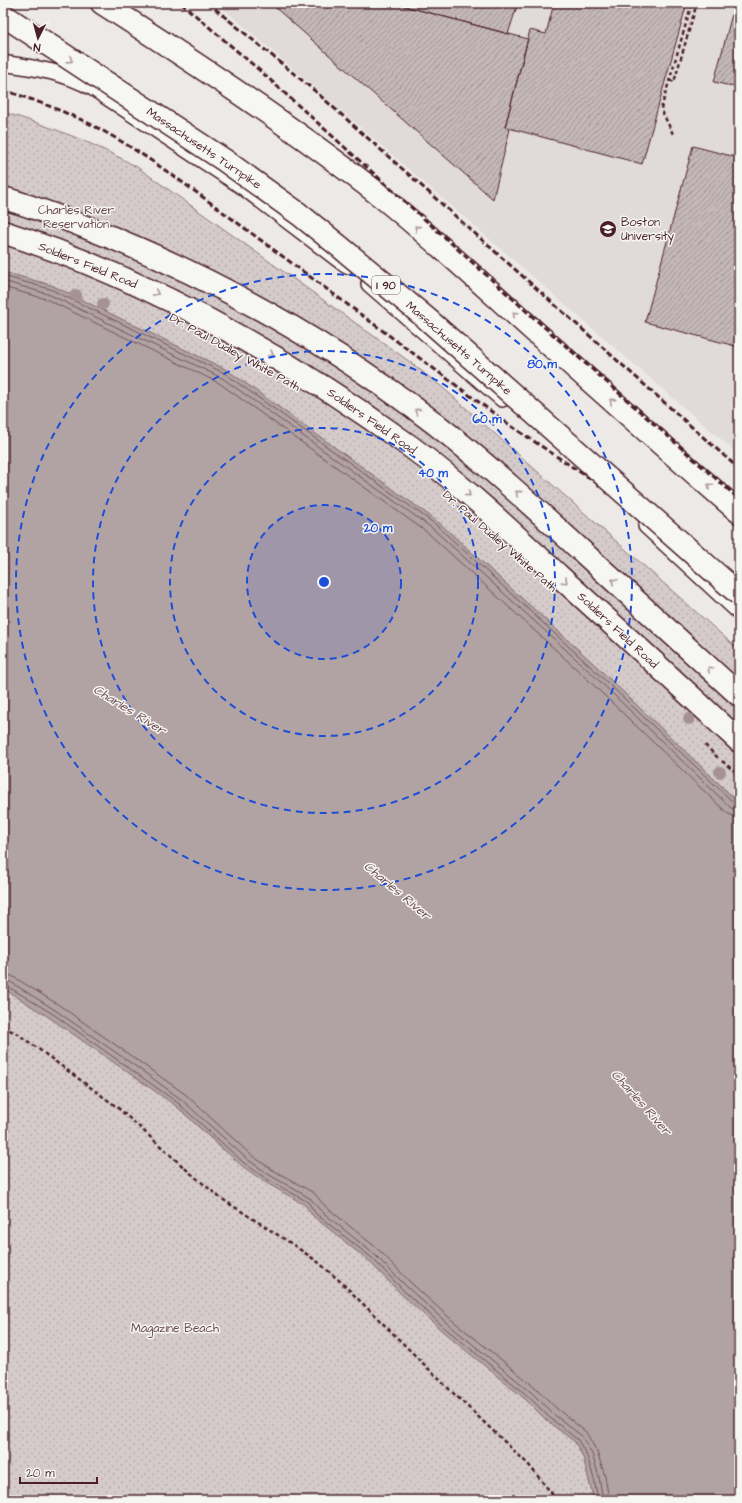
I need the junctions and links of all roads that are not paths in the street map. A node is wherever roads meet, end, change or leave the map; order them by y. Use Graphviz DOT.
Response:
graph roads {
  1 [pos="102,3"];
  2 [pos="3,15"];
  3 [pos="3,63"];
  4 [pos="3,198"];
  5 [pos="3,232"];
  6 [pos="739,512"];
  7 [pos="739,594"];
  8 [pos="739,612"];
  9 [pos="739,695"];
  10 [pos="739,740"];
  6 -- 1 [label="highway, one-way"];
  2 -- 7 [label="highway, Massachusetts Turnpike / I 90, one-way, bridge"];
  3 -- 8 [label="lane"];
  9 -- 4 [label="highway, one-way"];
  5 -- 10 [label="highway, Soldiers Field Road, one-way"];
}
